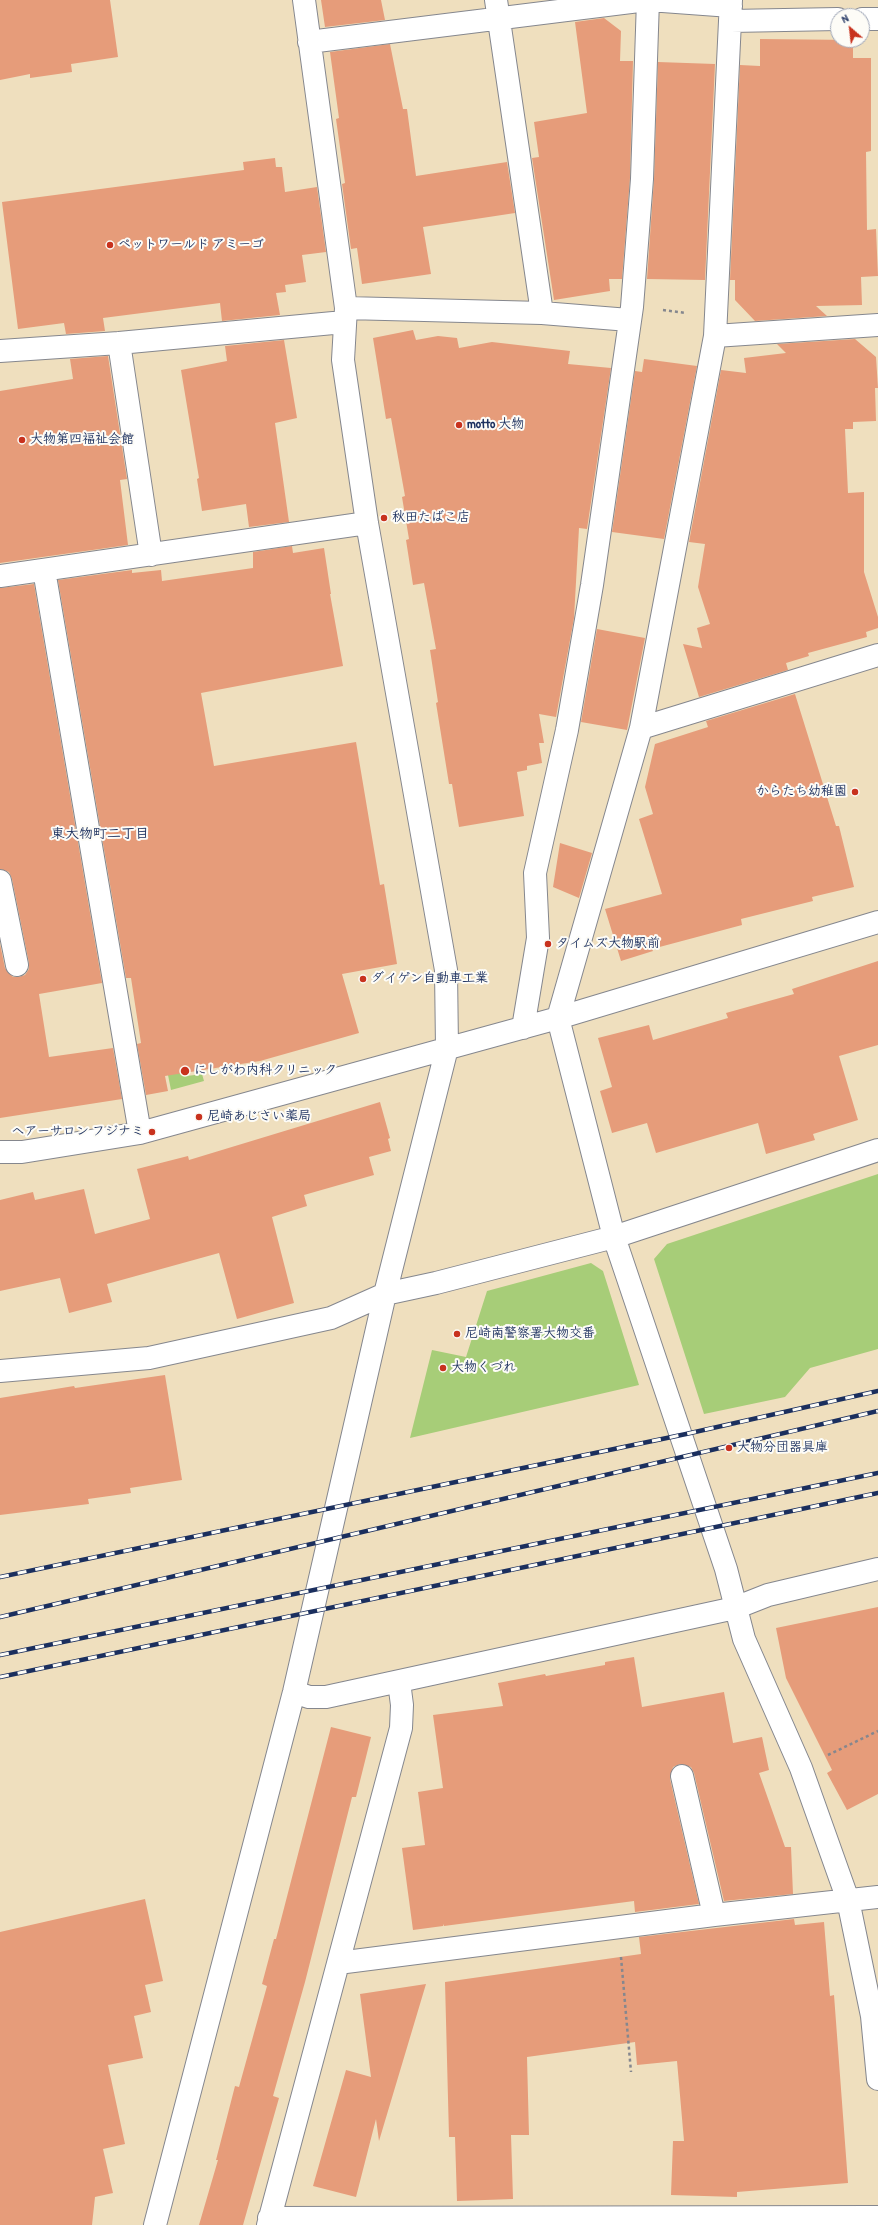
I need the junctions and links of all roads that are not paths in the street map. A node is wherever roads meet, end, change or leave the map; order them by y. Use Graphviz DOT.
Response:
graph roads {
  1 [pos="304,0"];
  2 [pos="648,0"];
  3 [pos="497,9"];
  4 [pos="731,9"];
  5 [pos="830,18"];
  6 [pos="309,42"];
  7 [pos="542,313"];
  8 [pos="630,314"];
  9 [pos="345,315"];
  10 [pos="878,325"];
  11 [pos="716,326"];
  12 [pos="119,343"];
  13 [pos="0,351"];
  14 [pos="367,523"];
  15 [pos="151,555"];
  16 [pos="44,570"];
  17 [pos="0,576"];
  18 [pos="878,655"];
  19 [pos="641,728"];
  20 [pos="0,881"];
  21 [pos="878,922"];
  22 [pos="17,965"];
  23 [pos="558,1018"];
  24 [pos="523,1028"];
  25 [pos="447,1048"];
  26 [pos="140,1133"];
  27 [pos="878,1150"];
  28 [pos="0,1152"];
  29 [pos="614,1237"];
  30 [pos="385,1294"];
  31 [pos="0,1371"];
  32 [pos="878,1569"];
  33 [pos="735,1608"];
  34 [pos="399,1682"];
  35 [pos="294,1692"];
  36 [pos="682,1776"];
  37 [pos="878,1897"];
  38 [pos="848,1900"];
  39 [pos="714,1915"];
  40 [pos="338,1963"];
  41 [pos="875,2015"];
  42 [pos="878,2079"];
  43 [pos="878,2217"];
  44 [pos="268,2221"];
  45 [pos="155,2225"];
  1 -- 6 [label="street"];
  2 -- 3 [label="street"];
  2 -- 4 [label="street"];
  2 -- 8 [label="street"];
  3 -- 6 [label="street"];
  3 -- 7 [label="street"];
  4 -- 5 [label="street"];
  4 -- 11 [label="street"];
  6 -- 9 [label="street"];
  7 -- 8 [label="street"];
  7 -- 9 [label="street"];
  8 -- 24 [label="street"];
  9 -- 12 [label="street"];
  9 -- 14 [label="street"];
  10 -- 11 [label="street"];
  11 -- 19 [label="street"];
  12 -- 13 [label="street"];
  12 -- 15 [label="street"];
  14 -- 15 [label="street"];
  14 -- 25 [label="street"];
  15 -- 16 [label="street"];
  16 -- 17 [label="street"];
  16 -- 26 [label="street"];
  18 -- 19 [label="street"];
  19 -- 23 [label="street"];
  20 -- 22 [label="street"];
  21 -- 23 [label="street"];
  23 -- 24 [label="street"];
  23 -- 29 [label="street"];
  24 -- 25 [label="street"];
  25 -- 26 [label="street"];
  25 -- 30 [label="street"];
  26 -- 28 [label="street"];
  27 -- 29 [label="street"];
  29 -- 30 [label="street"];
  29 -- 33 [label="street"];
  30 -- 31 [label="street"];
  30 -- 35 [label="street"];
  32 -- 33 [label="street"];
  33 -- 34 [label="street"];
  33 -- 38 [label="street"];
  34 -- 35 [label="street"];
  34 -- 40 [label="street"];
  35 -- 45 [label="street"];
  36 -- 39 [label="street"];
  37 -- 38 [label="street"];
  38 -- 39 [label="street"];
  38 -- 41 [label="street"];
  39 -- 40 [label="street"];
  40 -- 44 [label="street"];
  41 -- 42 [label="street"];
  43 -- 44 [label="street"];
}
